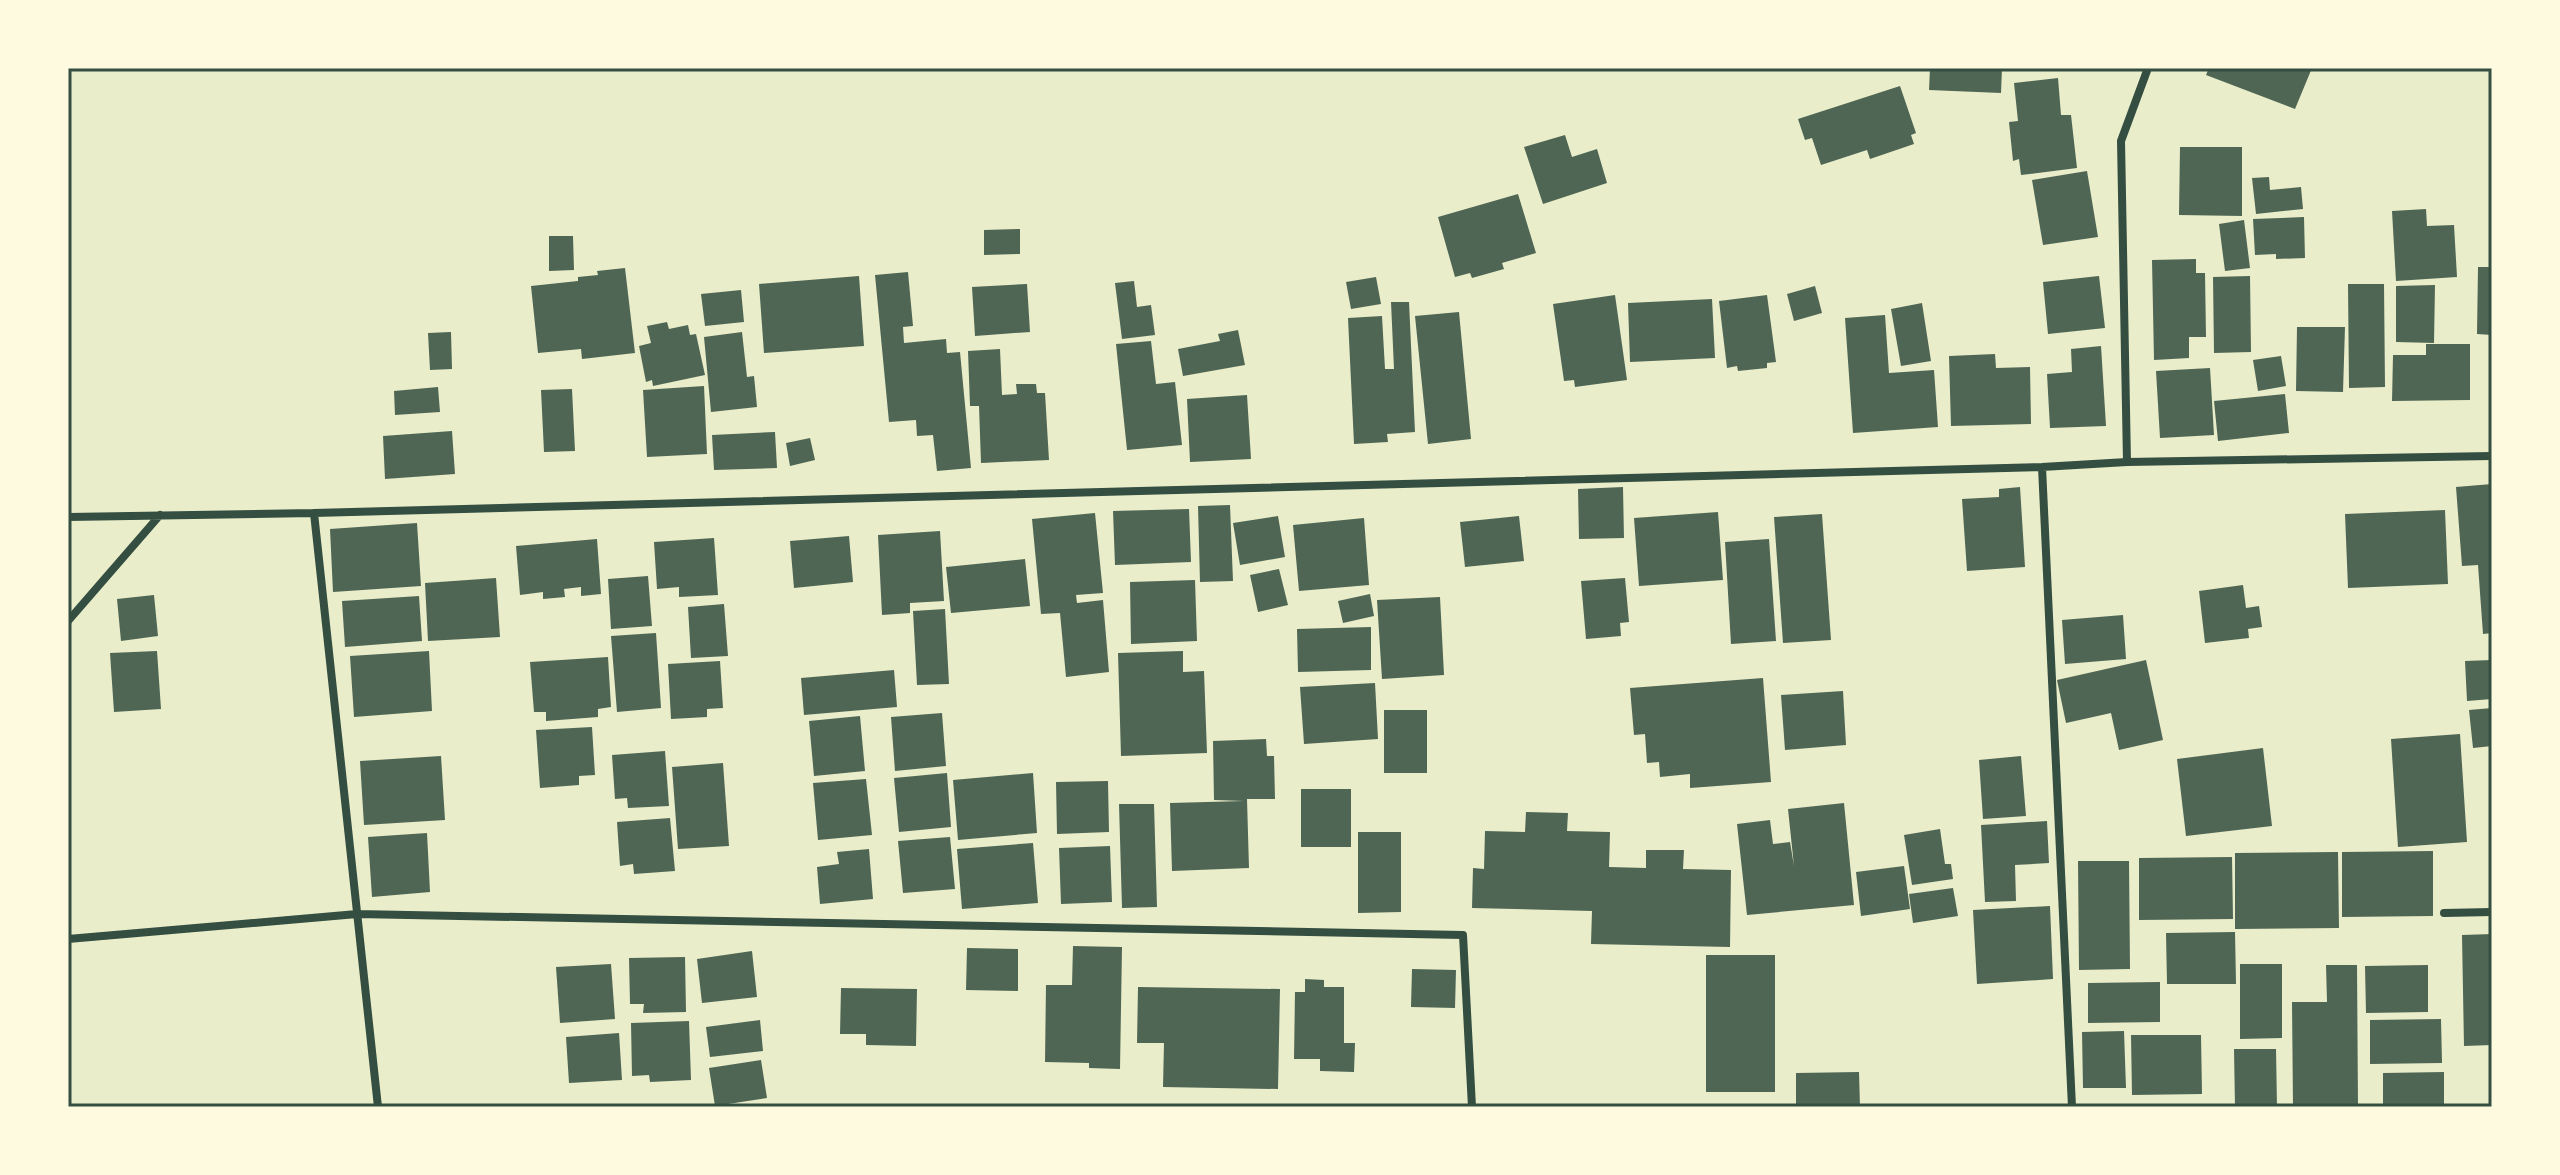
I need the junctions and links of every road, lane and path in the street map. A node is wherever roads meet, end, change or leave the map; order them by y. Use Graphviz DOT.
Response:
graph roads {
  1 [pos="2148,68"];
  2 [pos="2492,456"];
  3 [pos="2127,462"];
  4 [pos="2042,467"];
  5 [pos="314,513"];
  6 [pos="160,515"];
  7 [pos="68,517"];
  8 [pos="68,621"];
  9 [pos="2492,912"];
  10 [pos="2444,913"];
  11 [pos="357,914"];
  12 [pos="68,939"];
  13 [pos="378,1107"];
  14 [pos="1472,1107"];
  15 [pos="2072,1107"];
  1 -- 3 [label="street"];
  2 -- 3 [label="street"];
  3 -- 4 [label="street"];
  4 -- 5 [label="street"];
  4 -- 15 [label="street"];
  5 -- 6 [label="street"];
  5 -- 11 [label="street"];
  6 -- 7 [label="street"];
  6 -- 8 [label="street"];
  9 -- 10 [label="street"];
  11 -- 12 [label="street"];
  11 -- 13 [label="street"];
  11 -- 14 [label="street"];
}
